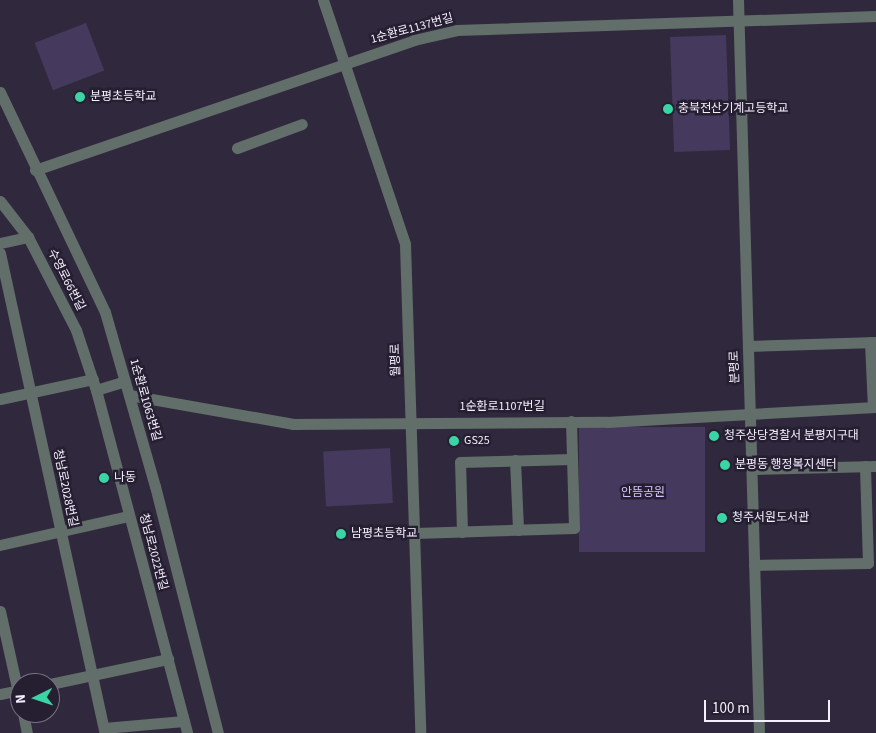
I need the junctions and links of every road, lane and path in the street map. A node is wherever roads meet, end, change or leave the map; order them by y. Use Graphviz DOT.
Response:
graph roads {
  1 [pos="323,0"];
  2 [pos="738,0"];
  3 [pos="876,16"];
  4 [pos="738,20"];
  5 [pos="344,64"];
  6 [pos="0,92"];
  7 [pos="302,124"];
  8 [pos="237,148"];
  9 [pos="34,170"];
  10 [pos="0,201"];
  11 [pos="28,237"];
  12 [pos="0,243"];
  13 [pos="0,253"];
  14 [pos="873,342"];
  15 [pos="748,346"];
  16 [pos="125,381"];
  17 [pos="94,384"];
  18 [pos="30,393"];
  19 [pos="129,395"];
  20 [pos="0,399"];
  21 [pos="874,407"];
  22 [pos="750,416"];
  23 [pos="411,421"];
  24 [pos="571,421"];
  25 [pos="572,459"];
  26 [pos="516,460"];
  27 [pos="871,466"];
  28 [pos="751,469"];
  29 [pos="129,516"];
  30 [pos="518,530"];
  31 [pos="61,531"];
  32 [pos="462,532"];
  33 [pos="415,534"];
  34 [pos="0,545"];
  35 [pos="754,565"];
  36 [pos="0,611"];
  37 [pos="168,659"];
  38 [pos="14,673"];
  39 [pos="92,675"];
  40 [pos="60,682"];
  41 [pos="184,721"];
  42 [pos="105,731"];
  43 [pos="187,733"];
  44 [pos="218,733"];
  45 [pos="420,733"];
  46 [pos="759,733"];
  1 -- 5 [label="street, 월평로"];
  2 -- 4 [label="street, 분평로"];
  3 -- 4 [label="street, 1순환로1137번길"];
  4 -- 5 [label="street, 1순환로1137번길"];
  4 -- 15 [label="street, 분평로"];
  5 -- 9 [label="street, 1순환로1137번길"];
  5 -- 23 [label="street, 월평로"];
  6 -- 9 [label="street, 1순환로1063번길"];
  7 -- 8 [label="street"];
  9 -- 16 [label="street, 1순환로1063번길"];
  10 -- 11 [label="street, 수영로66번길"];
  11 -- 12 [label="street"];
  11 -- 17 [label="street, 수영로66번길"];
  13 -- 18 [label="street, 청남로2028번길"];
  14 -- 15 [label="street"];
  14 -- 21 [label="street"];
  15 -- 22 [label="street, 분평로"];
  16 -- 17 [label="street"];
  16 -- 19 [label="street, 1순환로1063번길"];
  17 -- 18 [label="street"];
  17 -- 29 [label="street, 청남로2022번길"];
  18 -- 20 [label="street"];
  18 -- 31 [label="street, 청남로2028번길"];
  19 -- 23 [label="street, 1순환로1107번길"];
  19 -- 44 [label="street, 1순환로1063번길"];
  21 -- 22 [label="street, 1순환로1107번길"];
  22 -- 24 [label="street, 1순환로1107번길"];
  22 -- 28 [label="street, 분평로"];
  23 -- 24 [label="street, 1순환로1107번길"];
  23 -- 33 [label="street, 월평로"];
  24 -- 25 [label="street"];
  25 -- 26 [label="street"];
  25 -- 30 [label="street"];
  26 -- 30 [label="street"];
  26 -- 32 [label="street"];
  27 -- 28 [label="street"];
  27 -- 35 [label="street"];
  28 -- 35 [label="street, 분평로"];
  29 -- 31 [label="street"];
  29 -- 37 [label="street, 청남로2022번길"];
  30 -- 32 [label="street"];
  31 -- 34 [label="street"];
  31 -- 39 [label="street, 청남로2028번길"];
  32 -- 33 [label="street"];
  33 -- 45 [label="street, 월평로"];
  35 -- 46 [label="street, 분평로"];
  36 -- 38 [label="street"];
  37 -- 39 [label="street"];
  37 -- 41 [label="street, 청남로2022번길"];
  39 -- 40 [label="street"];
  39 -- 42 [label="street, 청남로2028번길"];
  41 -- 42 [label="street, 청남로2028번길"];
  41 -- 43 [label="street, 청남로2022번길"];
}
